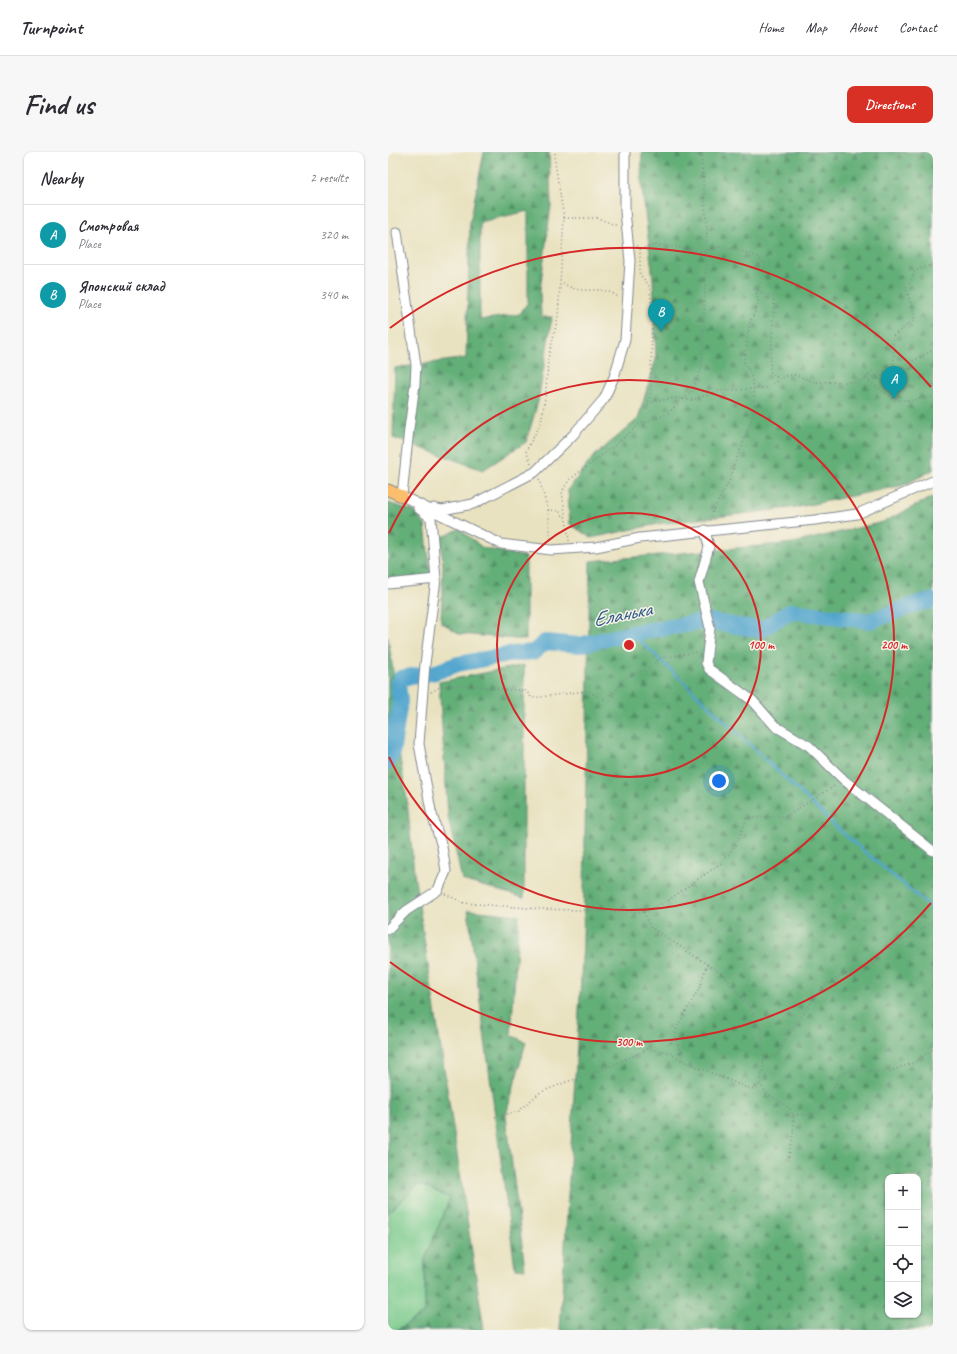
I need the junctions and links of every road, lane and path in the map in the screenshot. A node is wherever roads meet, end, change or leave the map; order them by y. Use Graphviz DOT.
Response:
graph roads {
  1 [pos="555,152"];
  2 [pos="625,152"];
  3 [pos="701,152"];
  4 [pos="397,232"];
  5 [pos="640,249"];
  6 [pos="705,250"];
  7 [pos="933,265"];
  8 [pos="560,280"];
  9 [pos="757,291"];
  10 [pos="627,306"];
  11 [pos="933,350"];
  12 [pos="892,372"];
  13 [pos="780,379"];
  14 [pos="866,379"];
  15 [pos="863,380"];
  16 [pos="755,389"];
  17 [pos="933,396"];
  18 [pos="684,399"];
  19 [pos="648,404"];
  20 [pos="535,472"];
  21 [pos="933,481"];
  22 [pos="388,490"];
  23 [pos="402,496"];
  24 [pos="548,510"];
  25 [pos="565,518"];
  26 [pos="705,530"];
  27 [pos="571,548"];
  28 [pos="551,550"];
  29 [pos="436,579"];
  30 [pos="388,584"];
  31 [pos="708,654"];
  32 [pos="424,688"];
  33 [pos="844,780"];
  34 [pos="933,851"];
  35 [pos="438,890"];
  36 [pos="644,912"];
  37 [pos="933,922"];
  38 [pos="388,929"];
  39 [pos="707,964"];
  40 [pos="933,1049"];
  41 [pos="763,1060"];
  42 [pos="683,1061"];
  43 [pos="761,1083"];
  44 [pos="793,1116"];
  45 [pos="495,1117"];
  46 [pos="788,1159"];
  1 -- 8 [label="path"];
  2 -- 10 [label="street"];
  3 -- 6 [label="path"];
  4 -- 23 [label="street"];
  5 -- 6 [label="path"];
  6 -- 9 [label="path"];
  6 -- 18 [label="path"];
  7 -- 12 [label="path"];
  8 -- 10 [label="path"];
  8 -- 20 [label="path"];
  9 -- 13 [label="path"];
  9 -- 16 [label="path"];
  10 -- 20 [label="street"];
  11 -- 12 [label="path"];
  12 -- 14 [label="path"];
  12 -- 15 [label="path"];
  13 -- 15 [label="path"];
  13 -- 16 [label="path"];
  14 -- 15 [label="path"];
  14 -- 17 [label="path"];
  16 -- 18 [label="path"];
  16 -- 26 [label="path"];
  18 -- 19 [label="path"];
  18 -- 25 [label="path"];
  20 -- 23 [label="street"];
  20 -- 24 [label="path"];
  21 -- 26 [label="street"];
  22 -- 23 [label="main road"];
  23 -- 28 [label="street"];
  23 -- 29 [label="street"];
  24 -- 25 [label="path"];
  24 -- 28 [label="path"];
  25 -- 27 [label="path"];
  26 -- 27 [label="street"];
  26 -- 31 [label="street"];
  27 -- 28 [label="street"];
  29 -- 30 [label="street"];
  29 -- 32 [label="street"];
  31 -- 32 [label="path"];
  31 -- 33 [label="street"];
  32 -- 35 [label="street"];
  33 -- 34 [label="street"];
  33 -- 36 [label="path"];
  35 -- 36 [label="path"];
  35 -- 38 [label="street"];
  36 -- 39 [label="path"];
  37 -- 41 [label="path"];
  39 -- 41 [label="path"];
  39 -- 42 [label="path"];
  40 -- 44 [label="path"];
  41 -- 43 [label="path"];
  42 -- 43 [label="path"];
  42 -- 45 [label="path"];
  43 -- 44 [label="path"];
  44 -- 46 [label="path"];
}
